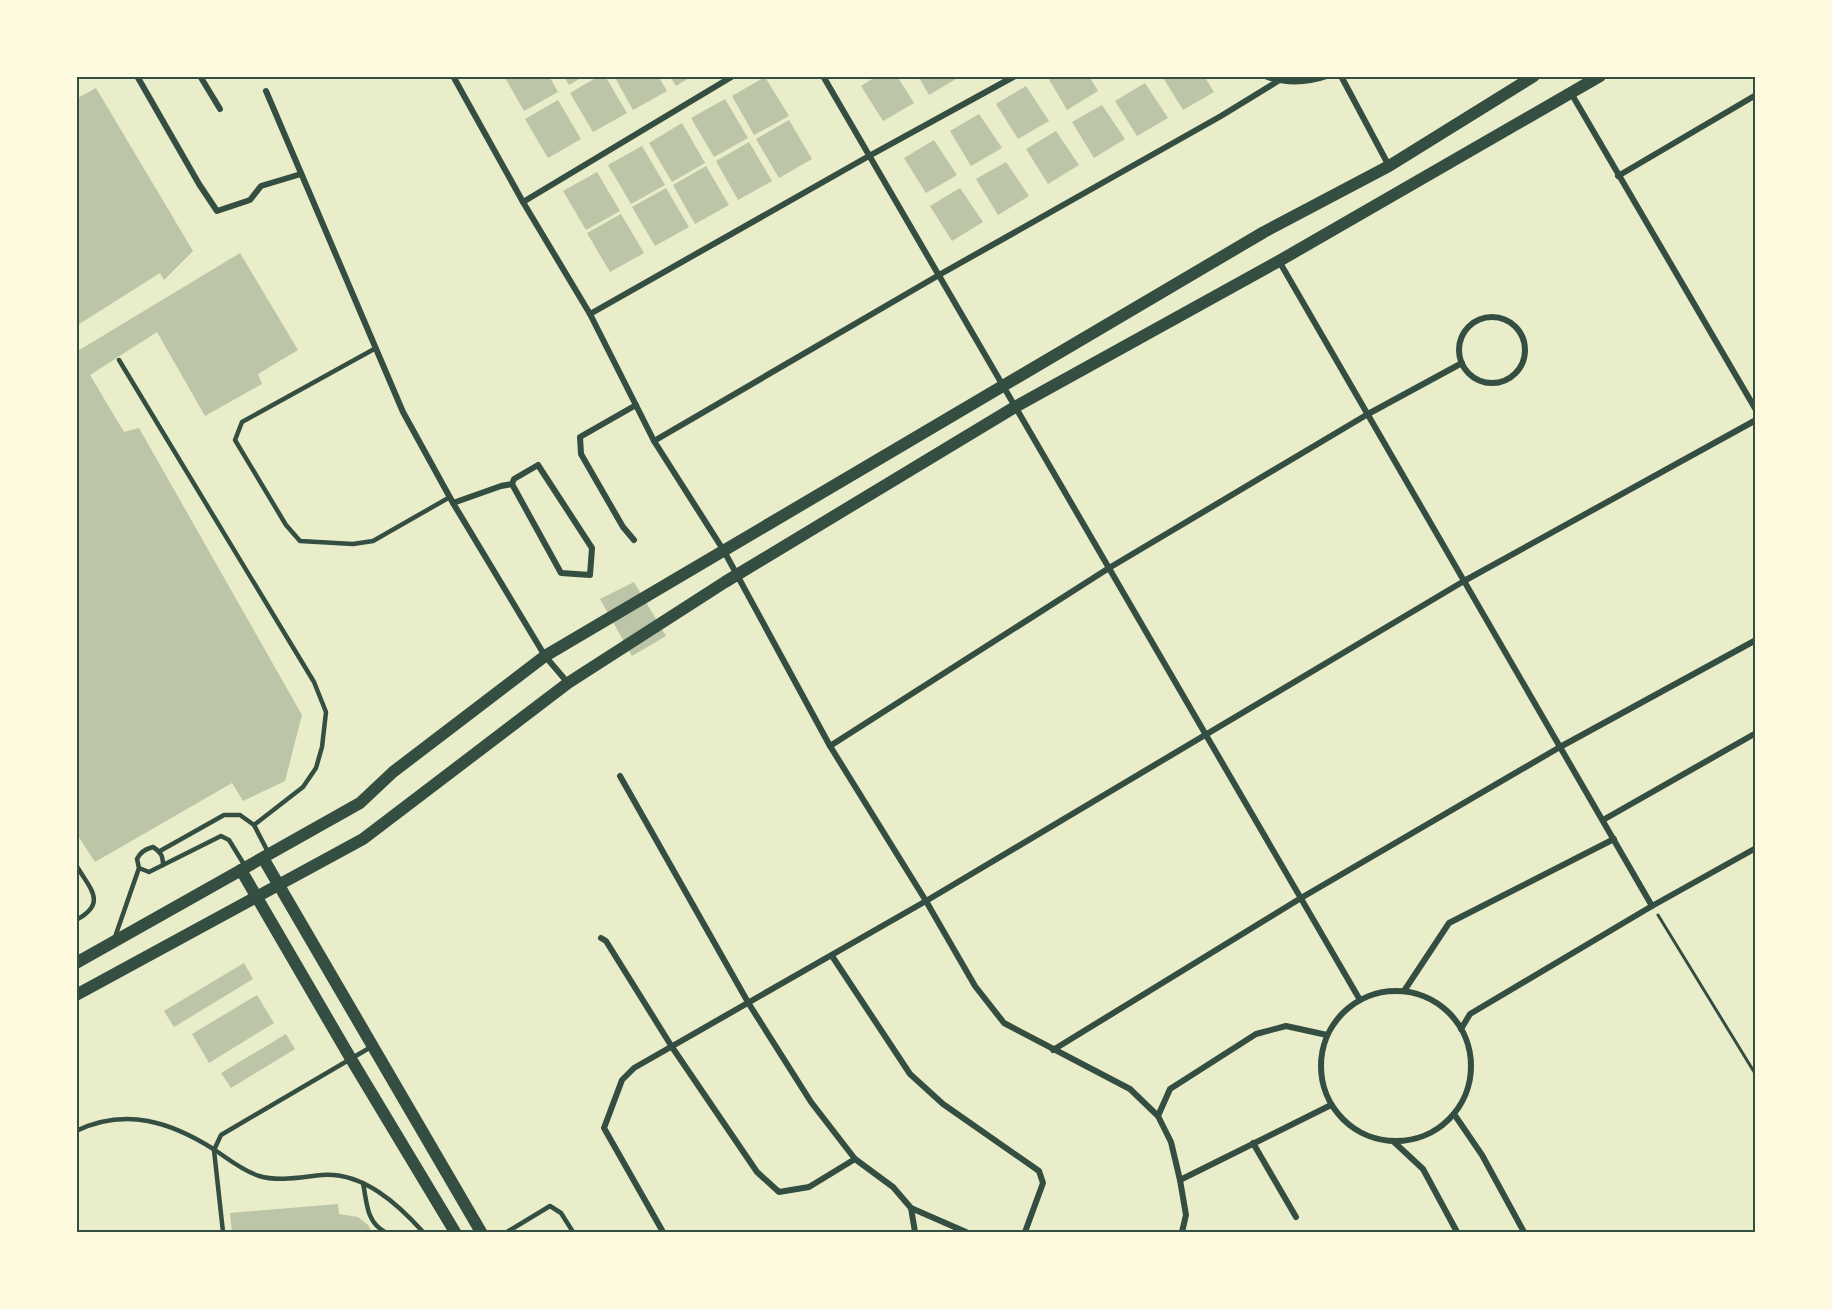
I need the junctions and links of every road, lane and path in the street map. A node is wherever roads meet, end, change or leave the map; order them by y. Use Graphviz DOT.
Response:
graph roads {
  1 [pos="137,76"];
  2 [pos="200,76"];
  3 [pos="733,76"];
  4 [pos="823,76"];
  5 [pos="1015,76"];
  6 [pos="1265,76"];
  7 [pos="1327,76"];
  8 [pos="1341,76"];
  9 [pos="1534,76"];
  10 [pos="1600,76"];
  11 [pos="455,77"];
  12 [pos="1278,81"];
  13 [pos="266,91"];
  14 [pos="1571,93"];
  15 [pos="1755,95"];
  16 [pos="220,109"];
  17 [pos="869,156"];
  18 [pos="1389,166"];
  19 [pos="301,174"];
  20 [pos="1618,176"];
  21 [pos="523,202"];
  22 [pos="1280,261"];
  23 [pos="939,275"];
  24 [pos="590,314"];
  25 [pos="376,348"];
  26 [pos="119,360"];
  27 [pos="1462,363"];
  28 [pos="1004,387"];
  29 [pos="636,405"];
  30 [pos="1015,407"];
  31 [pos="1755,410"];
  32 [pos="1368,414"];
  33 [pos="1755,420"];
  34 [pos="654,441"];
  35 [pos="512,484"];
  36 [pos="451,500"];
  37 [pos="634,540"];
  38 [pos="724,550"];
  39 [pos="1109,568"];
  40 [pos="737,574"];
  41 [pos="1464,580"];
  42 [pos="1755,640"];
  43 [pos="546,656"];
  44 [pos="568,682"];
  45 [pos="1206,734"];
  46 [pos="1755,734"];
  47 [pos="830,746"];
  48 [pos="1560,747"];
  49 [pos="620,776"];
  50 [pos="1603,820"];
  51 [pos="254,825"];
  52 [pos="1614,839"];
  53 [pos="1755,848"];
  54 [pos="160,851"];
  55 [pos="266,856"];
  56 [pos="76,865"];
  57 [pos="163,865"];
  58 [pos="140,868"];
  59 [pos="244,868"];
  60 [pos="79,876"];
  61 [pos="278,885"];
  62 [pos="256,896"];
  63 [pos="1301,898"];
  64 [pos="926,901"];
  65 [pos="1652,906"];
  66 [pos="76,920"];
  67 [pos="601,938"];
  68 [pos="112,943"];
  69 [pos="832,956"];
  70 [pos="76,963"];
  71 [pos="1404,991"];
  72 [pos="76,995"];
  73 [pos="1360,1000"];
  74 [pos="749,1004"];
  75 [pos="1461,1029"];
  76 [pos="1327,1035"];
  77 [pos="371,1047"];
  78 [pos="672,1047"];
  79 [pos="1053,1050"];
  80 [pos="351,1059"];
  81 [pos="1755,1075"];
  82 [pos="1331,1105"];
  83 [pos="1454,1114"];
  84 [pos="1158,1116"];
  85 [pos="76,1131"];
  86 [pos="1394,1142"];
  87 [pos="1253,1143"];
  88 [pos="214,1150"];
  89 [pos="855,1158"];
  90 [pos="1180,1180"];
  91 [pos="363,1183"];
  92 [pos="911,1208"];
  93 [pos="1296,1216"];
  94 [pos="223,1233"];
  95 [pos="385,1233"];
  96 [pos="423,1233"];
  97 [pos="455,1233"];
  98 [pos="481,1233"];
  99 [pos="507,1233"];
  100 [pos="573,1233"];
  101 [pos="663,1233"];
  102 [pos="915,1233"];
  103 [pos="966,1233"];
  104 [pos="1025,1233"];
  105 [pos="1182,1233"];
  106 [pos="1457,1233"];
  107 [pos="1524,1233"];
  1 -- 19 [label="street"];
  2 -- 16 [label="street"];
  3 -- 21 [label="street"];
  4 -- 17 [label="street"];
  5 -- 17 [label="street"];
  6 -- 12 [label="street"];
  7 -- 12 [label="street"];
  8 -- 18 [label="street"];
  9 -- 18 [label="main road"];
  10 -- 14 [label="main road"];
  11 -- 21 [label="street"];
  12 -- 23 [label="street"];
  13 -- 19 [label="street"];
  14 -- 20 [label="street"];
  14 -- 22 [label="main road"];
  15 -- 20 [label="street"];
  17 -- 23 [label="street"];
  17 -- 24 [label="street"];
  18 -- 28 [label="main road"];
  19 -- 25 [label="street"];
  20 -- 31 [label="street"];
  21 -- 24 [label="street"];
  22 -- 30 [label="main road"];
  22 -- 32 [label="street"];
  23 -- 28 [label="street"];
  23 -- 34 [label="street"];
  24 -- 29 [label="street"];
  25 -- 36 [label="street"];
  25 -- 36 [label="lane"];
  26 -- 51 [label="lane"];
  27 -- 27 [label="street"];
  27 -- 32 [label="street"];
  28 -- 30 [label="street"];
  28 -- 38 [label="main road"];
  29 -- 34 [label="street"];
  29 -- 37 [label="street"];
  30 -- 39 [label="street"];
  30 -- 40 [label="main road"];
  32 -- 39 [label="street"];
  32 -- 41 [label="street"];
  33 -- 41 [label="street"];
  34 -- 38 [label="street"];
  35 -- 35 [label="street"];
  35 -- 36 [label="street"];
  36 -- 43 [label="street"];
  38 -- 40 [label="street"];
  38 -- 43 [label="main road"];
  39 -- 45 [label="street"];
  39 -- 47 [label="street"];
  40 -- 44 [label="main road"];
  40 -- 47 [label="street"];
  41 -- 45 [label="street"];
  41 -- 48 [label="street"];
  42 -- 48 [label="street"];
  43 -- 44 [label="street"];
  43 -- 55 [label="main road"];
  44 -- 61 [label="main road"];
  45 -- 63 [label="street"];
  45 -- 64 [label="street"];
  46 -- 50 [label="street"];
  47 -- 64 [label="street"];
  48 -- 50 [label="street"];
  48 -- 63 [label="street"];
  49 -- 74 [label="street"];
  50 -- 52 [label="street"];
  51 -- 54 [label="lane"];
  51 -- 55 [label="lane"];
  52 -- 65 [label="street"];
  52 -- 71 [label="street"];
  53 -- 65 [label="street"];
  54 -- 57 [label="lane"];
  54 -- 58 [label="lane"];
  55 -- 59 [label="main road"];
  55 -- 61 [label="main road"];
  56 -- 60 [label="lane"];
  57 -- 58 [label="lane"];
  57 -- 59 [label="lane"];
  58 -- 68 [label="lane"];
  59 -- 62 [label="main road"];
  59 -- 68 [label="main road"];
  60 -- 66 [label="lane"];
  61 -- 62 [label="main road"];
  61 -- 77 [label="main road"];
  62 -- 72 [label="main road"];
  62 -- 80 [label="main road"];
  63 -- 73 [label="street"];
  63 -- 79 [label="street"];
  64 -- 69 [label="street"];
  64 -- 79 [label="street"];
  65 -- 75 [label="street"];
  65 -- 81 [label="path"];
  67 -- 78 [label="street"];
  68 -- 70 [label="main road"];
  69 -- 74 [label="street"];
  69 -- 104 [label="street"];
  71 -- 73 [label="street"];
  71 -- 75 [label="street"];
  73 -- 76 [label="street"];
  74 -- 78 [label="street"];
  74 -- 89 [label="street"];
  75 -- 83 [label="street"];
  76 -- 82 [label="street"];
  76 -- 84 [label="street"];
  77 -- 80 [label="lane"];
  77 -- 98 [label="main road"];
  78 -- 89 [label="street"];
  78 -- 101 [label="street"];
  79 -- 84 [label="street"];
  80 -- 88 [label="lane"];
  80 -- 97 [label="main road"];
  82 -- 86 [label="street"];
  82 -- 87 [label="street"];
  83 -- 86 [label="street"];
  83 -- 107 [label="street"];
  84 -- 90 [label="street"];
  85 -- 88 [label="lane"];
  86 -- 106 [label="street"];
  87 -- 90 [label="street"];
  87 -- 93 [label="street"];
  88 -- 91 [label="lane"];
  88 -- 94 [label="lane"];
  89 -- 92 [label="street"];
  90 -- 105 [label="street"];
  91 -- 95 [label="lane"];
  91 -- 96 [label="lane"];
  92 -- 102 [label="street"];
  92 -- 103 [label="street"];
  99 -- 100 [label="lane"];
}
